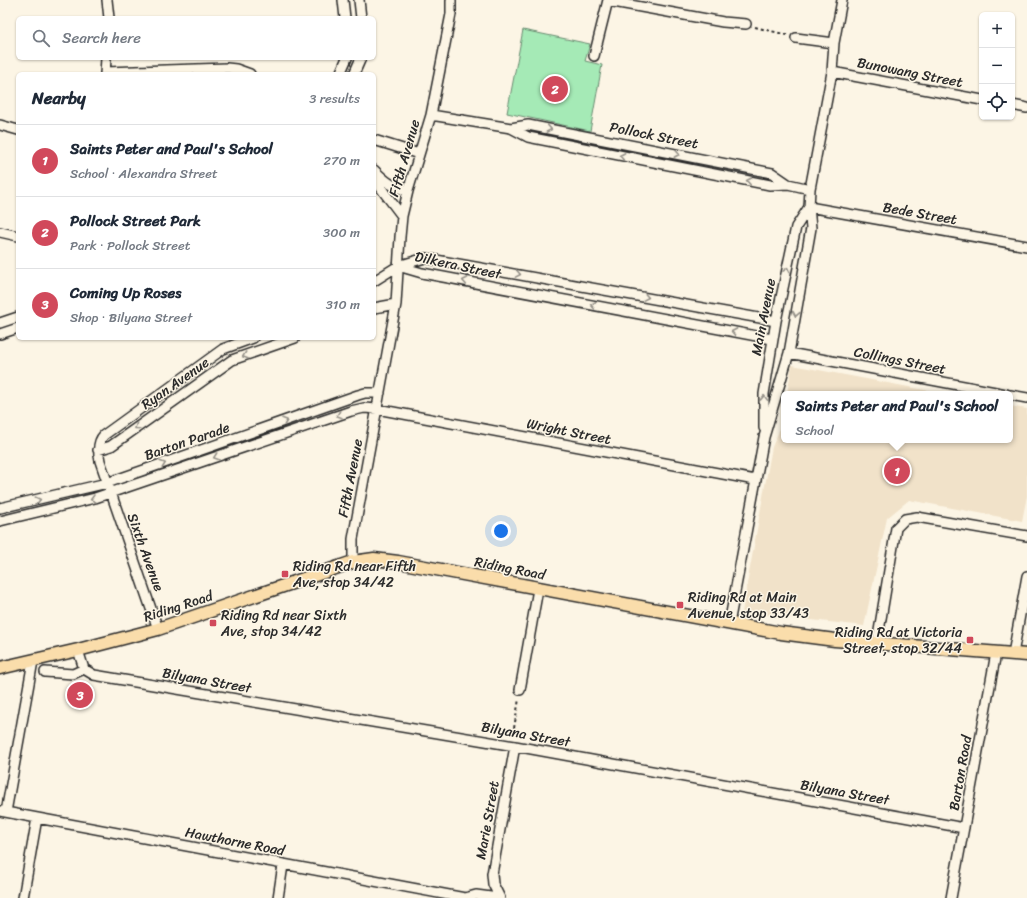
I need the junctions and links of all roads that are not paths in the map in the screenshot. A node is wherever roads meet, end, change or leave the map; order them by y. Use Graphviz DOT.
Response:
graph roads {
  1 [pos="107,0"];
  2 [pos="115,0"];
  3 [pos="343,0"];
  4 [pos="359,0"];
  5 [pos="451,0"];
  6 [pos="842,0"];
  7 [pos="608,1"];
  8 [pos="109,16"];
  9 [pos="109,16"];
  10 [pos="346,16"];
  11 [pos="362,16"];
  12 [pos="746,24"];
  13 [pos="796,38"];
  14 [pos="834,43"];
  15 [pos="594,56"];
  16 [pos="106,60"];
  17 [pos="346,60"];
  18 [pos="359,60"];
  19 [pos="105,72"];
  20 [pos="129,72"];
  21 [pos="244,72"];
  22 [pos="341,72"];
  23 [pos="355,72"];
  24 [pos="832,72"];
  25 [pos="979,99"];
  26 [pos="1015,106"];
  27 [pos="1027,108"];
  28 [pos="431,115"];
  29 [pos="2,127"];
  30 [pos="16,130"];
  31 [pos="376,141"];
  32 [pos="419,154"];
  33 [pos="376,172"];
  34 [pos="376,182"];
  35 [pos="810,189"];
  36 [pos="408,191"];
  37 [pos="809,207"];
  38 [pos="402,216"];
  39 [pos="0,232"];
  40 [pos="16,236"];
  41 [pos="1027,246"];
  42 [pos="398,266"];
  43 [pos="376,280"];
  44 [pos="396,304"];
  45 [pos="376,308"];
  46 [pos="16,318"];
  47 [pos="776,321"];
  48 [pos="0,323"];
  49 [pos="16,329"];
  50 [pos="0,334"];
  51 [pos="772,339"];
  52 [pos="248,340"];
  53 [pos="289,340"];
  54 [pos="789,354"];
  55 [pos="990,391"];
  56 [pos="380,393"];
  57 [pos="1013,396"];
  58 [pos="1027,398"];
  59 [pos="377,409"];
  60 [pos="764,437"];
  61 [pos="98,450"];
  62 [pos="755,480"];
  63 [pos="107,484"];
  64 [pos="110,494"];
  65 [pos="0,508"];
  66 [pos="0,520"];
  67 [pos="1027,536"];
  68 [pos="353,562"];
  69 [pos="1027,576"];
  70 [pos="538,589"];
  71 [pos="729,624"];
  72 [pos="158,629"];
  73 [pos="877,643"];
  74 [pos="78,650"];
  75 [pos="996,653"];
  76 [pos="1013,654"];
  77 [pos="1027,655"];
  78 [pos="33,661"];
  79 [pos="0,668"];
  80 [pos="84,669"];
  81 [pos="44,672"];
  82 [pos="520,690"];
  83 [pos="515,746"];
  84 [pos="3,812"];
  85 [pos="37,818"];
  86 [pos="964,828"];
  87 [pos="284,865"];
  88 [pos="23,898"];
  89 [pos="278,898"];
  90 [pos="465,898"];
  91 [pos="499,898"];
  92 [pos="952,898"];
  1 -- 8 [label="street"];
  2 -- 9 [label="street"];
  3 -- 10 [label="street"];
  4 -- 11 [label="street"];
  5 -- 28 [label="street, Fifth Avenue"];
  6 -- 14 [label="street, Main Avenue"];
  7 -- 12 [label="street"];
  7 -- 15 [label="street"];
  13 -- 14 [label="street"];
  14 -- 24 [label="street, Main Avenue"];
  16 -- 19 [label="street"];
  17 -- 22 [label="street"];
  18 -- 23 [label="street"];
  20 -- 21 [label="street"];
  24 -- 25 [label="street, Bunowang Street"];
  24 -- 35 [label="street, Main Avenue"];
  26 -- 27 [label="street"];
  28 -- 32 [label="street, Fifth Avenue"];
  28 -- 35 [label="street, Pollock Street"];
  29 -- 30 [label="street"];
  31 -- 32 [label="street"];
  32 -- 36 [label="street, Fifth Avenue"];
  33 -- 36 [label="street"];
  34 -- 38 [label="street"];
  35 -- 37 [label="street, Main Avenue"];
  36 -- 38 [label="street, Fifth Avenue"];
  37 -- 41 [label="street, Bede Street"];
  47 -- 37 [label="street, Main Avenue, one-way"];
  37 -- 54 [label="street, Main Avenue, one-way"];
  38 -- 42 [label="street, Fifth Avenue"];
  39 -- 40 [label="street"];
  42 -- 43 [label="street"];
  42 -- 44 [label="street, Fifth Avenue"];
  42 -- 47 [label="street, Dilkera Street, one-way"];
  51 -- 42 [label="street, Dilkera Street, one-way"];
  44 -- 45 [label="street"];
  44 -- 56 [label="street, Fifth Avenue"];
  46 -- 48 [label="street"];
  47 -- 51 [label="street, Main Avenue"];
  49 -- 50 [label="street"];
  60 -- 51 [label="street, Main Avenue, one-way"];
  52 -- 61 [label="street, Ryan Avenue"];
  53 -- 61 [label="street, Ryan Avenue, one-way"];
  54 -- 55 [label="street, Collings Street"];
  54 -- 60 [label="street, Main Avenue"];
  56 -- 59 [label="street, Fifth Avenue"];
  63 -- 56 [label="street, Barton Parade, one-way"];
  57 -- 58 [label="street"];
  59 -- 62 [label="street, Wright Street"];
  59 -- 64 [label="street, Barton Parade, one-way"];
  59 -- 68 [label="street, Fifth Avenue"];
  60 -- 62 [label="street, Main Avenue"];
  61 -- 63 [label="street"];
  62 -- 71 [label="street, Main Avenue"];
  63 -- 64 [label="street, Sixth Avenue"];
  65 -- 63 [label="street, Barton Parade, one-way"];
  64 -- 66 [label="street, Barton Parade, one-way"];
  64 -- 72 [label="street, Sixth Avenue"];
  67 -- 73 [label="street"];
  68 -- 70 [label="main road, Riding Road"];
  68 -- 72 [label="main road, Riding Road"];
  69 -- 76 [label="street"];
  70 -- 71 [label="main road, Riding Road"];
  70 -- 82 [label="street"];
  71 -- 73 [label="main road, Riding Road"];
  72 -- 74 [label="main road, Riding Road"];
  73 -- 75 [label="main road, Riding Road"];
  74 -- 78 [label="main road, Riding Road"];
  74 -- 80 [label="street"];
  75 -- 76 [label="main road, Riding Road"];
  75 -- 86 [label="street, Barton Road"];
  76 -- 77 [label="main road, Riding Road"];
  78 -- 79 [label="main road, Riding Road"];
  78 -- 84 [label="street"];
  80 -- 81 [label="street"];
  80 -- 83 [label="street, Bilyana Street"];
  83 -- 86 [label="street, Bilyana Street"];
  83 -- 91 [label="street, Marie Street"];
  84 -- 85 [label="street, Hawthorne Road"];
  85 -- 87 [label="street, Hawthorne Road"];
  85 -- 88 [label="street"];
  86 -- 92 [label="street, Barton Road"];
  87 -- 89 [label="street"];
  87 -- 90 [label="street, Hawthorne Road"];
  90 -- 91 [label="street, Hawthorne Road"];
}
